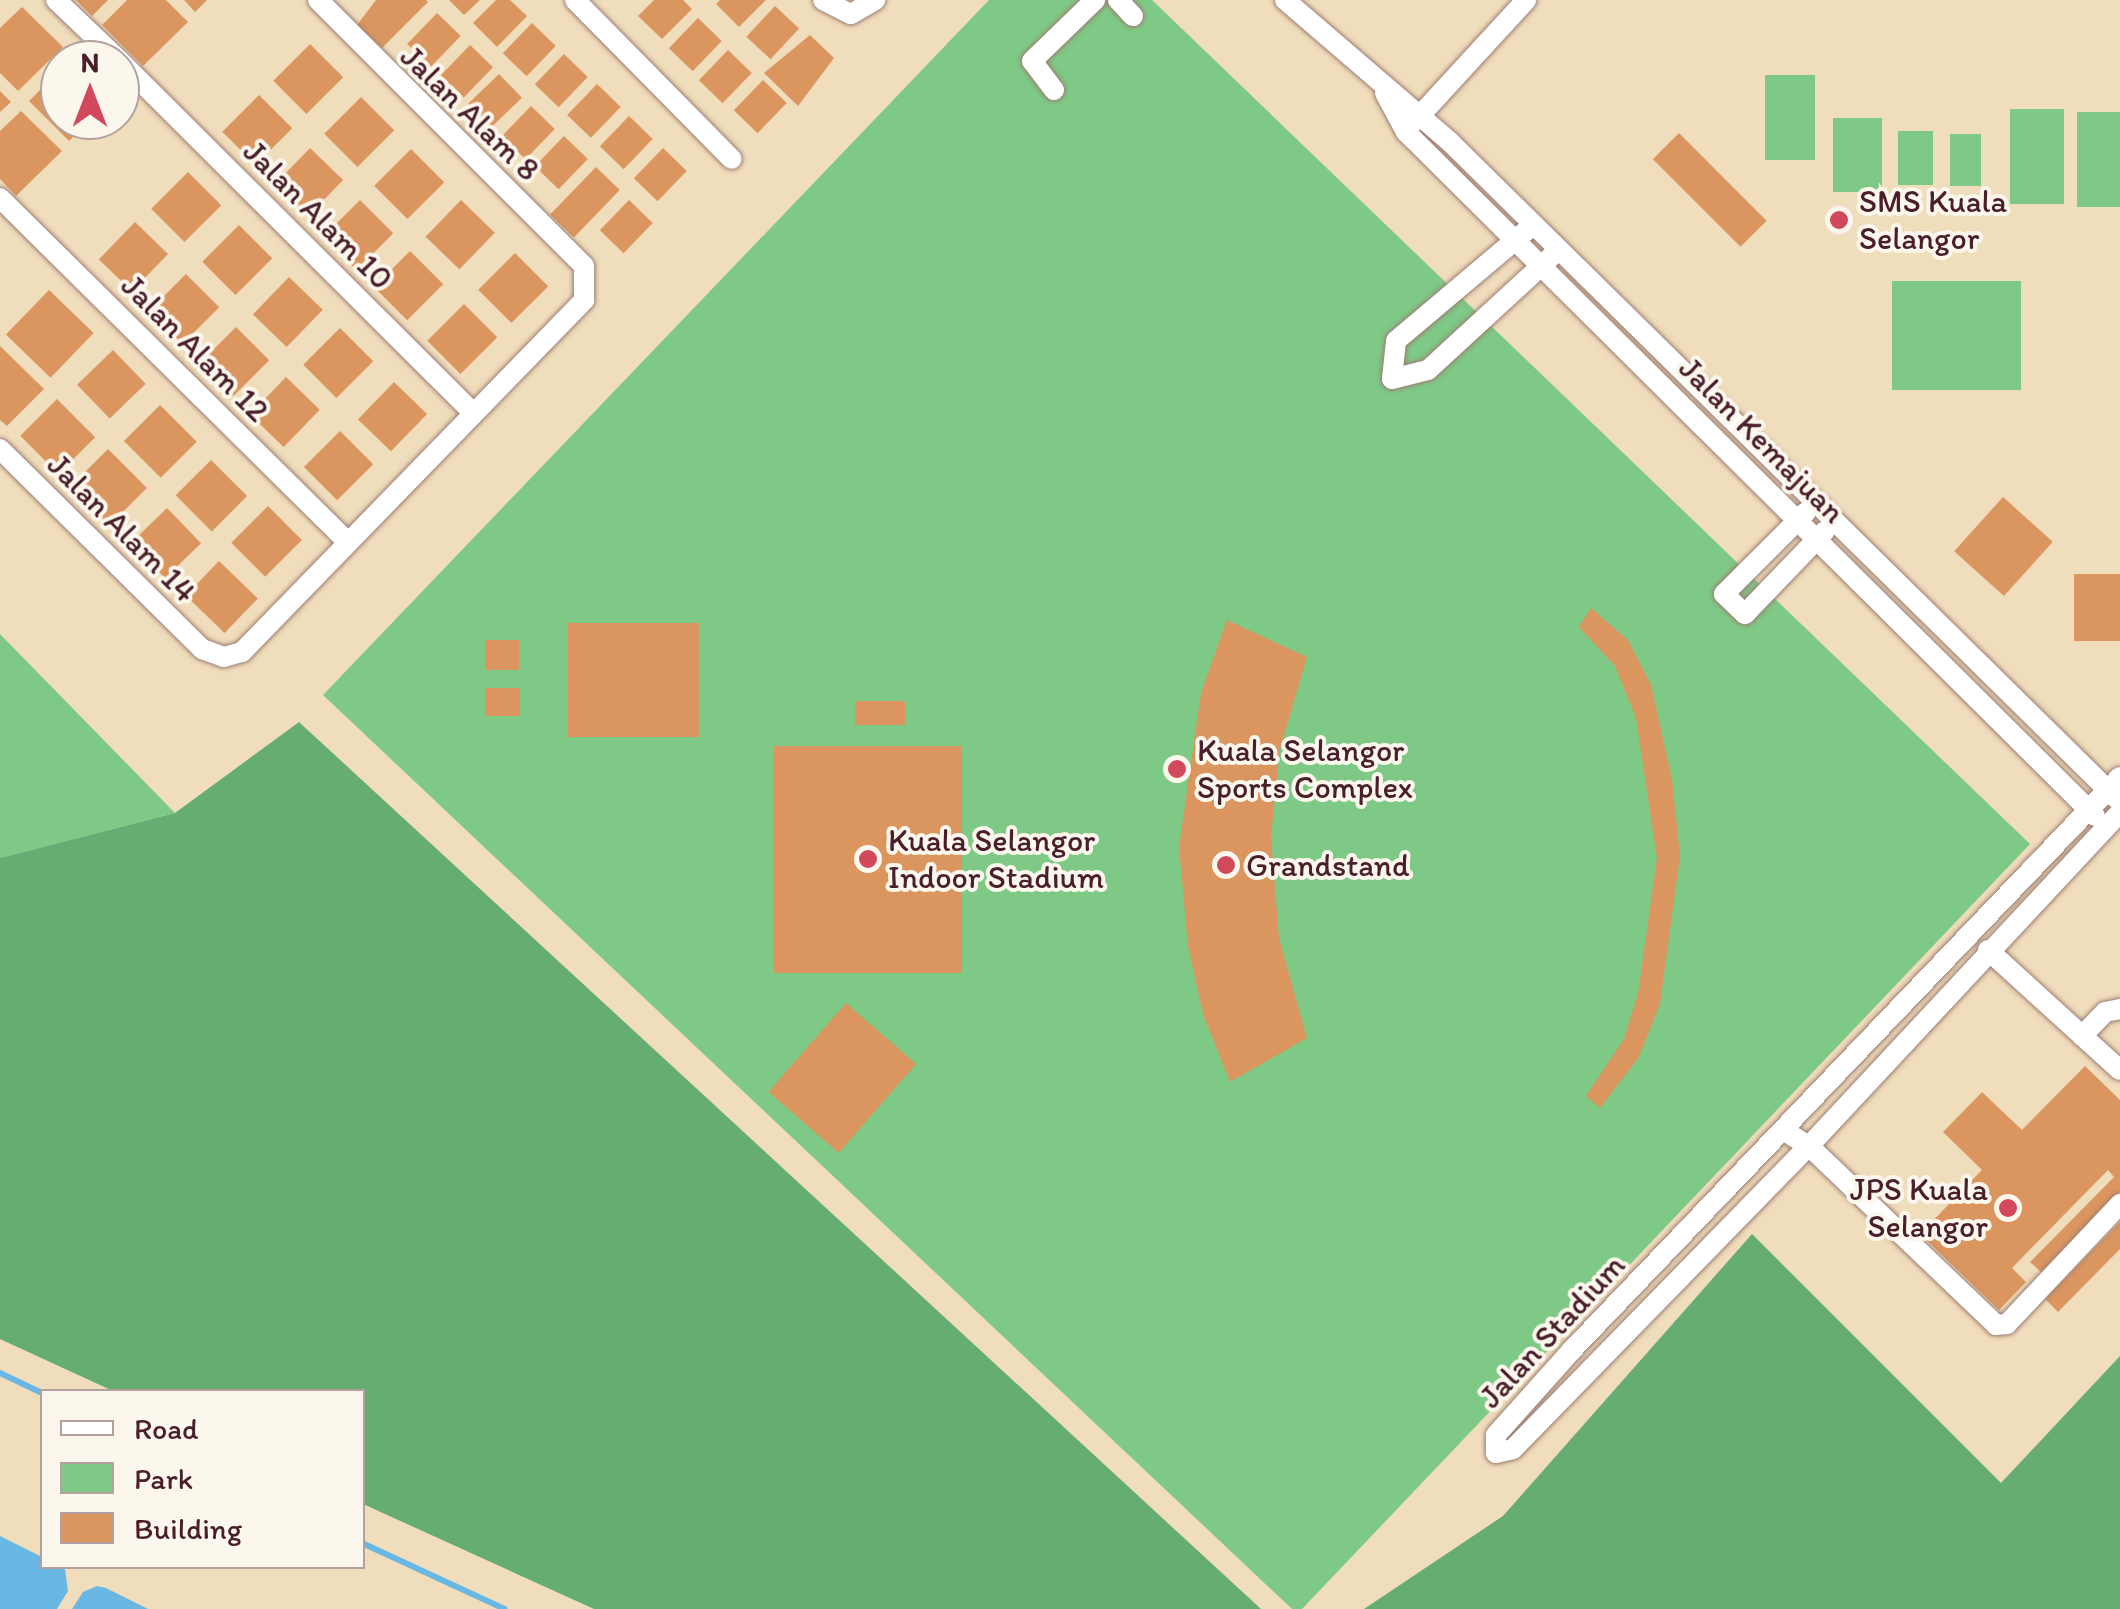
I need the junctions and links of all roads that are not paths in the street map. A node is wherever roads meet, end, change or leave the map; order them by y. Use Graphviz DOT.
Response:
graph roads {
  1 [pos="56,0"];
  2 [pos="318,0"];
  3 [pos="575,0"];
  4 [pos="823,0"];
  5 [pos="875,0"];
  6 [pos="1095,0"];
  7 [pos="1118,0"];
  8 [pos="1285,0"];
  9 [pos="1526,0"];
  10 [pos="1132,16"];
  11 [pos="97,40"];
  12 [pos="140,82"];
  13 [pos="1054,90"];
  14 [pos="1384,91"];
  15 [pos="1420,114"];
  16 [pos="1406,132"];
  17 [pos="732,159"];
  18 [pos="0,198"];
  19 [pos="1524,232"];
  20 [pos="1550,258"];
  21 [pos="473,413"];
  22 [pos="0,449"];
  23 [pos="1815,503"];
  24 [pos="1798,519"];
  25 [pos="1833,521"];
  26 [pos="1819,540"];
  27 [pos="348,542"];
  28 [pos="2116,789"];
  29 [pos="2088,810"];
  30 [pos="2113,820"];
  31 [pos="1988,950"];
  32 [pos="2120,1008"];
  33 [pos="2082,1036"];
  34 [pos="2120,1070"];
  35 [pos="1783,1130"];
  36 [pos="1809,1146"];
  37 [pos="2120,1204"];
  1 -- 11 [label="street, Jalan Alam 10"];
  2 -- 21 [label="street, Jalan Alam 8"];
  3 -- 17 [label="street"];
  4 -- 5 [label="street"];
  6 -- 13 [label="street"];
  7 -- 10 [label="street"];
  8 -- 14 [label="street, Jalan Kemajuan"];
  9 -- 15 [label="street"];
  12 -- 21 [label="street, Jalan Alam 10"];
  14 -- 15 [label="street, Jalan Kemajuan"];
  14 -- 16 [label="street, Jalan Kemajuan"];
  15 -- 16 [label="street"];
  15 -- 19 [label="street, Jalan Kemajuan"];
  16 -- 19 [label="street, Jalan Kemajuan"];
  18 -- 27 [label="street, Jalan Alam 12"];
  19 -- 20 [label="street, Jalan Kemajuan"];
  19 -- 20 [label="street"];
  20 -- 23 [label="street, Jalan Kemajuan"];
  20 -- 24 [label="street, Jalan Kemajuan"];
  21 -- 27 [label="street"];
  22 -- 27 [label="street, Jalan Alam 14"];
  23 -- 24 [label="street"];
  23 -- 25 [label="street, Jalan Kemajuan"];
  24 -- 26 [label="street, Jalan Kemajuan"];
  24 -- 26 [label="street"];
  25 -- 26 [label="street"];
  25 -- 28 [label="street, Jalan Kemajuan"];
  26 -- 29 [label="street, Jalan Kemajuan"];
  28 -- 29 [label="street, Jalan Stadium"];
  29 -- 30 [label="street, Jalan Kemajuan"];
  29 -- 35 [label="street, Jalan Stadium"];
  30 -- 31 [label="street, Jalan Stadium"];
  31 -- 33 [label="street"];
  31 -- 36 [label="street, Jalan Stadium"];
  32 -- 33 [label="street"];
  33 -- 34 [label="street"];
  35 -- 36 [label="street"];
  35 -- 36 [label="street, Jalan Stadium"];
  36 -- 37 [label="street"];
}
